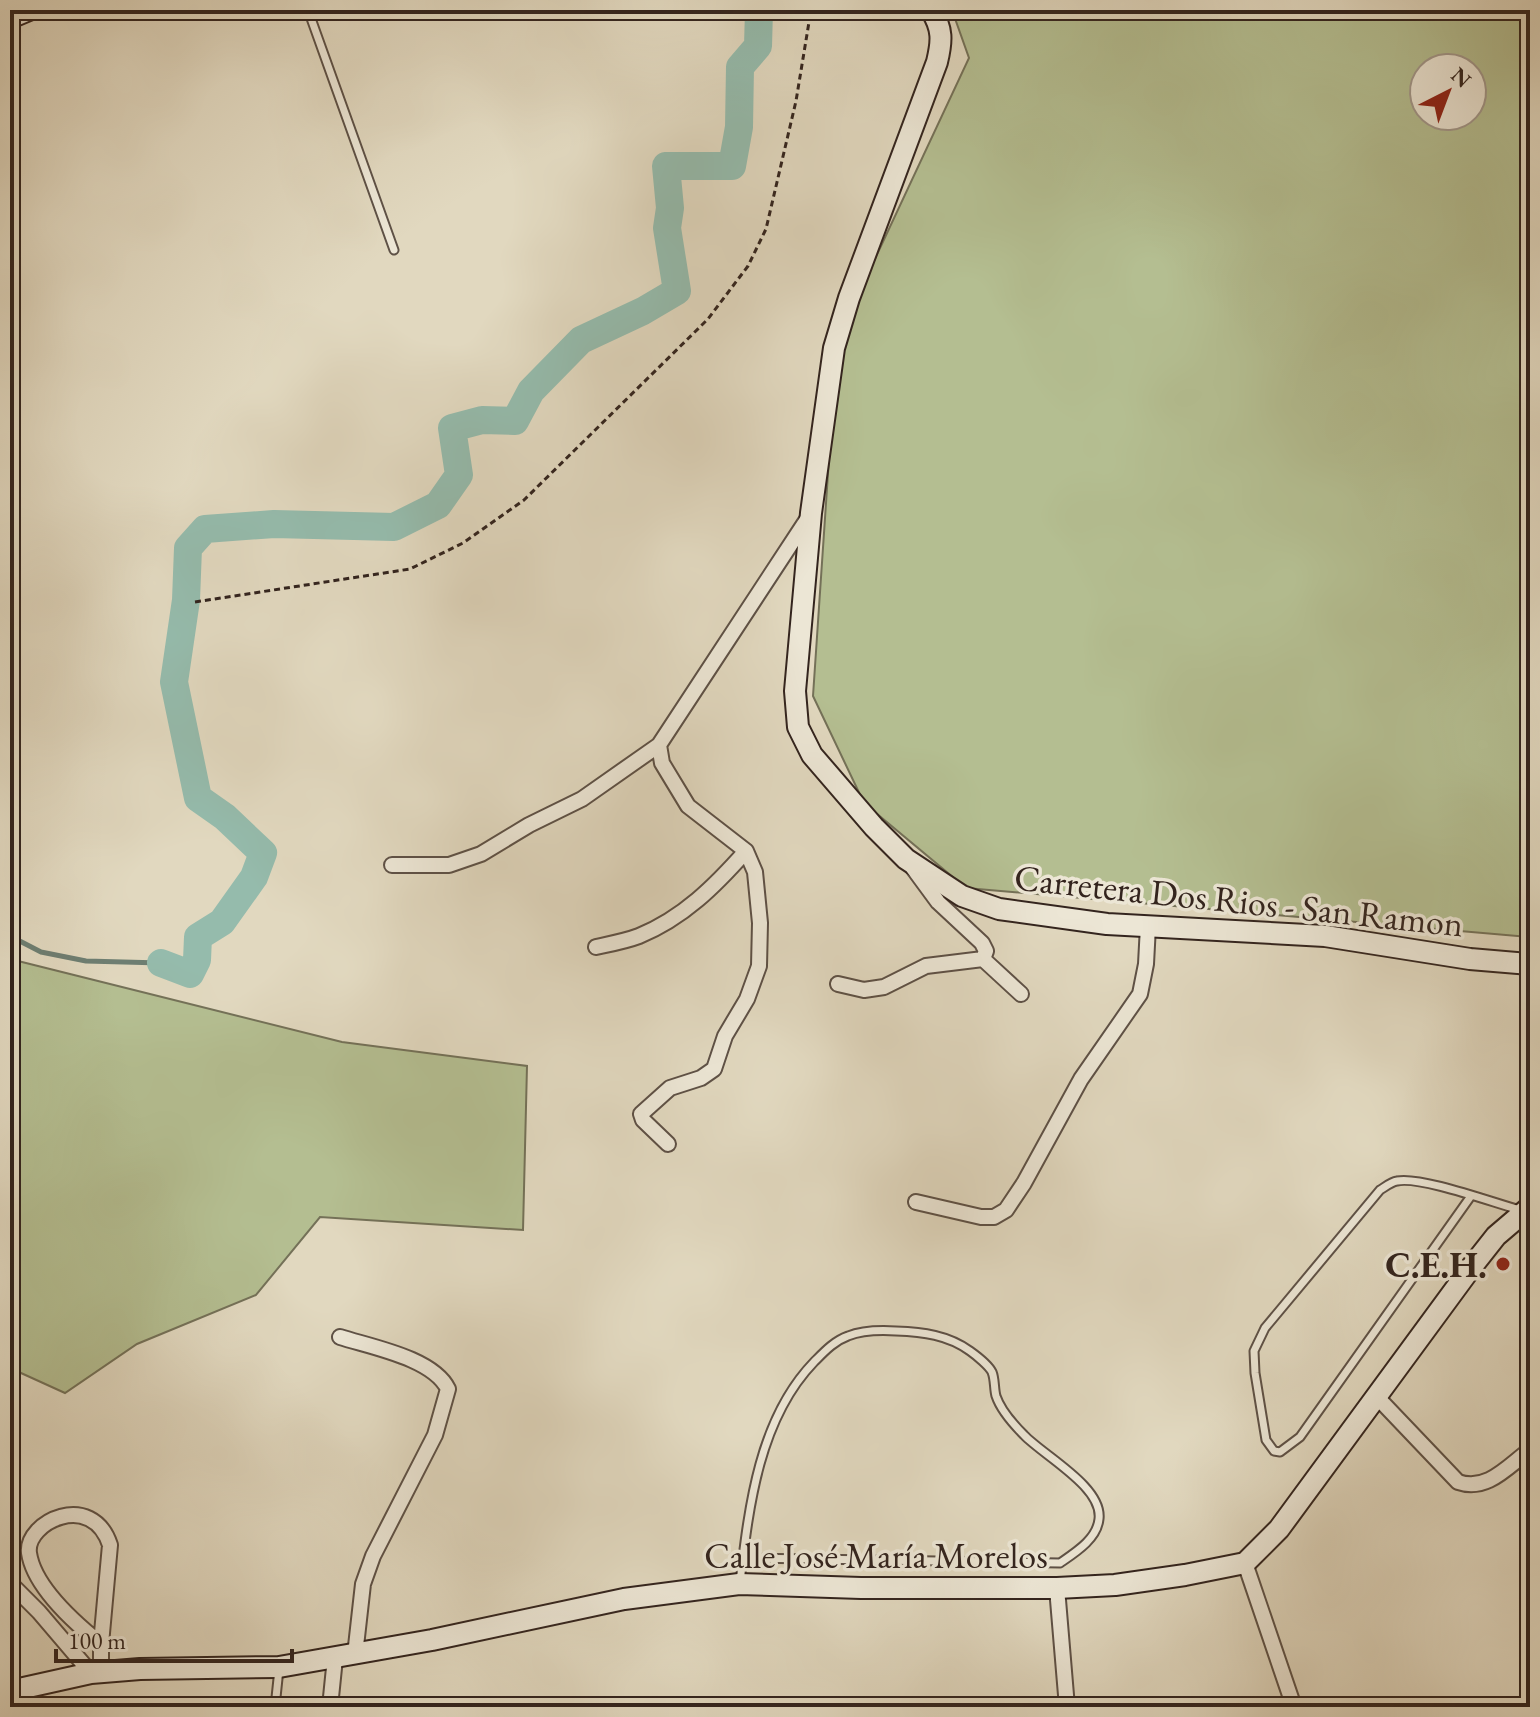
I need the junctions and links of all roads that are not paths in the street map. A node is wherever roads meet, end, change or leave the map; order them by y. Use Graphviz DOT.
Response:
graph roads {
  1 [pos="29,10"];
  2 [pos="308,10"];
  3 [pos="931,10"];
  4 [pos="10,18"];
  5 [pos="394,250"];
  6 [pos="811,513"];
  7 [pos="659,745"];
  8 [pos="746,851"];
  9 [pos="906,859"];
  10 [pos="392,865"];
  11 [pos="1148,926"];
  12 [pos="596,947"];
  13 [pos="983,959"];
  14 [pos="1530,964"];
  15 [pos="838,984"];
  16 [pos="1021,994"];
  17 [pos="668,1144"];
  18 [pos="1471,1196"];
  19 [pos="916,1202"];
  20 [pos="1527,1209"];
  21 [pos="340,1337"];
  22 [pos="1377,1397"];
  23 [pos="1530,1450"];
  24 [pos="743,1558"];
  25 [pos="1245,1563"];
  26 [pos="10,1583"];
  27 [pos="739,1584"];
  28 [pos="1057,1588"];
  29 [pos="101,1644"];
  30 [pos="345,1656"];
  31 [pos="279,1667"];
  32 [pos="96,1673"];
  33 [pos="10,1691"];
  34 [pos="275,1707"];
  35 [pos="330,1707"];
  36 [pos="1067,1707"];
  37 [pos="1294,1707"];
  1 -- 4 [label="main road"];
  2 -- 5 [label="lane"];
  3 -- 6 [label="main road, Carretera Dos Rios - San Ramon"];
  6 -- 7 [label="street"];
  6 -- 9 [label="main road, Carretera Dos Rios - San Ramon"];
  7 -- 8 [label="street"];
  7 -- 10 [label="street"];
  8 -- 12 [label="street"];
  8 -- 17 [label="street"];
  9 -- 11 [label="main road, Carretera Dos Rios - San Ramon"];
  9 -- 13 [label="street"];
  11 -- 14 [label="main road, Carretera Dos Rios - San Ramon"];
  11 -- 19 [label="street"];
  13 -- 15 [label="street"];
  13 -- 16 [label="street"];
  18 -- 18 [label="lane"];
  18 -- 20 [label="lane"];
  20 -- 22 [label="main road"];
  21 -- 30 [label="street"];
  22 -- 23 [label="street"];
  22 -- 25 [label="main road"];
  24 -- 24 [label="lane"];
  24 -- 27 [label="lane"];
  25 -- 28 [label="main road, Calle José María Morelos"];
  25 -- 37 [label="street"];
  26 -- 32 [label="street"];
  27 -- 28 [label="main road, Calle José María Morelos"];
  27 -- 30 [label="main road, Calle José María Morelos"];
  28 -- 36 [label="street"];
  29 -- 29 [label="street"];
  29 -- 32 [label="street"];
  30 -- 31 [label="main road, Calle José María Morelos"];
  30 -- 35 [label="street"];
  31 -- 32 [label="main road, Calle José María Morelos"];
  31 -- 34 [label="lane"];
  32 -- 33 [label="main road, Calle José María Morelos"];
}
